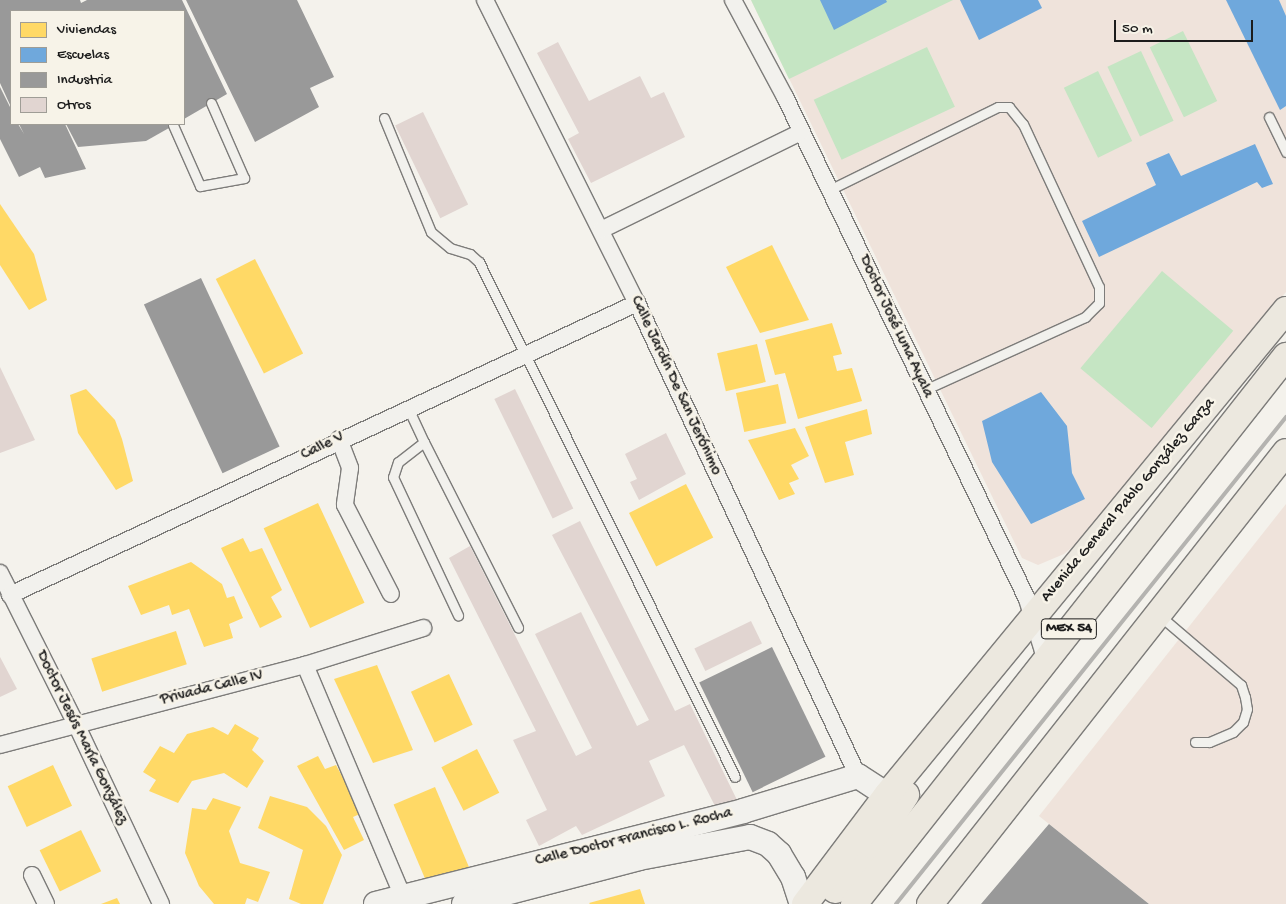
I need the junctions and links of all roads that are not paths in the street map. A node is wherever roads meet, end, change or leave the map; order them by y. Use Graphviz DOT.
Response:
graph roads {
  1 [pos="485,0"];
  2 [pos="733,0"];
  3 [pos="211,103"];
  4 [pos="1269,117"];
  5 [pos="384,118"];
  6 [pos="173,126"];
  7 [pos="801,132"];
  8 [pos="1286,152"];
  9 [pos="830,190"];
  10 [pos="601,230"];
  11 [pos="636,302"];
  12 [pos="1286,310"];
  13 [pos="523,354"];
  14 [pos="1286,356"];
  15 [pos="924,390"];
  16 [pos="408,408"];
  17 [pos="339,439"];
  18 [pos="424,442"];
  19 [pos="1286,452"];
  20 [pos="0,573"];
  21 [pos="391,594"];
  22 [pos="10,595"];
  23 [pos="1157,613"];
  24 [pos="458,615"];
  25 [pos="1032,615"];
  26 [pos="518,627"];
  27 [pos="423,628"];
  28 [pos="1045,658"];
  29 [pos="305,665"];
  30 [pos="76,724"];
  31 [pos="1195,742"];
  32 [pos="0,744"];
  33 [pos="908,769"];
  34 [pos="858,776"];
  35 [pos="735,777"];
  36 [pos="887,795"];
  37 [pos="743,811"];
  38 [pos="750,837"];
  39 [pos="636,848"];
  40 [pos="32,875"];
  41 [pos="466,896"];
  42 [pos="403,897"];
  43 [pos="46,904"];
  44 [pos="161,904"];
  45 [pos="376,904"];
  46 [pos="804,904"];
  47 [pos="823,904"];
  48 [pos="854,904"];
  49 [pos="930,904"];
  1 -- 10 [label="street, Calle Jardín De San Jerónimo"];
  2 -- 7 [label="street, Doctor José Luna Ayala"];
  3 -- 6 [label="lane"];
  4 -- 8 [label="lane"];
  5 -- 13 [label="lane"];
  7 -- 9 [label="street, Doctor José Luna Ayala"];
  7 -- 10 [label="street"];
  9 -- 15 [label="street, Doctor José Luna Ayala"];
  9 -- 15 [label="lane"];
  10 -- 11 [label="street, Calle Jardín De San Jerónimo"];
  11 -- 13 [label="street, Calle V"];
  11 -- 34 [label="street, Calle Jardín De San Jerónimo"];
  12 -- 25 [label="main road, Avenida General Pablo González Garza / MEX 54"];
  13 -- 16 [label="street, Calle V"];
  13 -- 35 [label="lane"];
  14 -- 28 [label="main road, Avenida General Pablo González Garza / MEX 54"];
  15 -- 25 [label="street, Doctor José Luna Ayala"];
  16 -- 17 [label="street, Calle V"];
  16 -- 18 [label="lane"];
  17 -- 21 [label="street"];
  17 -- 22 [label="street, Calle V"];
  18 -- 24 [label="lane"];
  18 -- 26 [label="lane"];
  19 -- 23 [label="main road"];
  20 -- 22 [label="street, Doctor Jesús María González"];
  22 -- 30 [label="street, Doctor Jesús María González"];
  23 -- 31 [label="lane"];
  23 -- 49 [label="main road"];
  25 -- 28 [label="street, Doctor José Luna Ayala"];
  25 -- 33 [label="main road, Avenida General Pablo González Garza / MEX 54"];
  27 -- 29 [label="street, Privada Calle IV"];
  28 -- 48 [label="main road, Avenida General Pablo González Garza / MEX 54"];
  29 -- 30 [label="street, Privada Calle IV"];
  29 -- 42 [label="street"];
  30 -- 32 [label="street, Privada Calle IV"];
  30 -- 44 [label="street, Doctor Jesús María González"];
  33 -- 36 [label="main road, Avenida General Pablo González Garza / MEX 54"];
  33 -- 47 [label="main road"];
  34 -- 36 [label="street"];
  34 -- 37 [label="street, Calle Doctor Francisco L. Rocha"];
  36 -- 46 [label="main road, Avenida General Pablo González Garza / MEX 54"];
  37 -- 38 [label="street"];
  37 -- 39 [label="street, Calle Doctor Francisco L. Rocha"];
  38 -- 39 [label="street, Calle Doctor Francisco L. Rocha"];
  38 -- 46 [label="street, Calle Doctor Francisco L. Rocha"];
  39 -- 41 [label="street, Calle Doctor Francisco L. Rocha"];
  40 -- 43 [label="street"];
  41 -- 42 [label="street, Calle Doctor Francisco L. Rocha"];
  42 -- 45 [label="street, Calle Doctor Francisco L. Rocha"];
}
